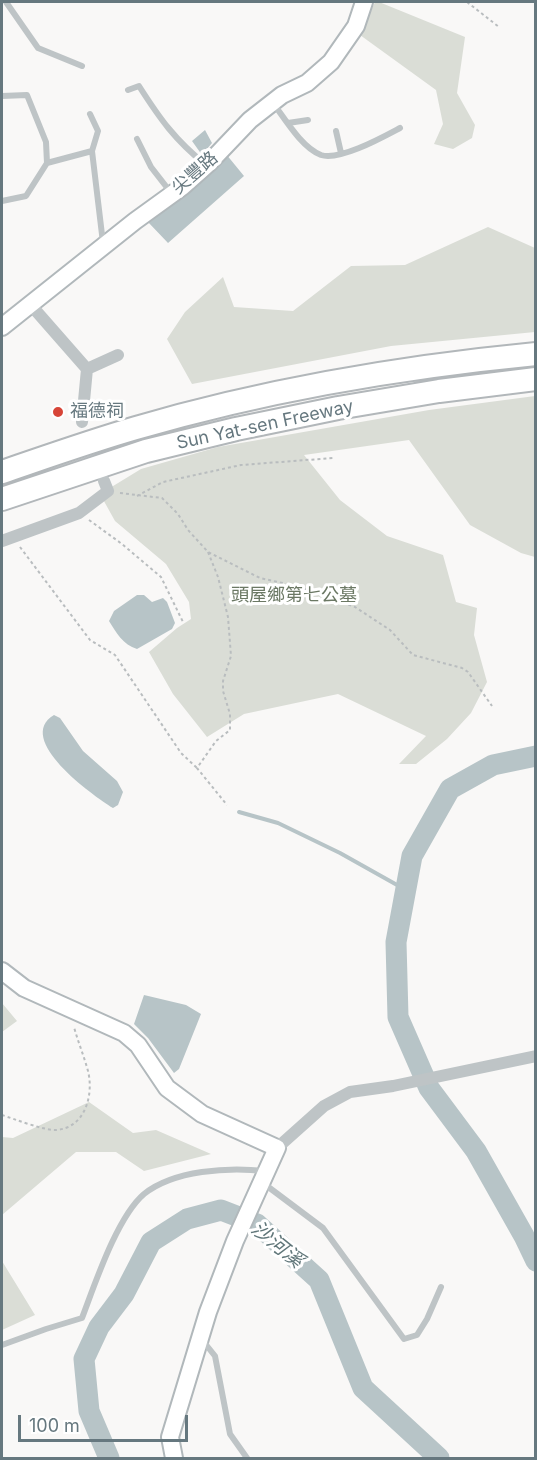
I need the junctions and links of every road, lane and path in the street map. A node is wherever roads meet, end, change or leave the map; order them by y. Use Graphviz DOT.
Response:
graph roads {
  1 [pos="6,2"];
  2 [pos="364,2"];
  3 [pos="467,2"];
  4 [pos="499,27"];
  5 [pos="82,66"];
  6 [pos="128,90"];
  7 [pos="2,96"];
  8 [pos="273,103"];
  9 [pos="90,114"];
  10 [pos="308,120"];
  11 [pos="288,123"];
  12 [pos="400,128"];
  13 [pos="336,131"];
  14 [pos="137,139"];
  15 [pos="92,151"];
  16 [pos="341,153"];
  17 [pos="47,163"];
  18 [pos="206,166"];
  19 [pos="172,194"];
  20 [pos="2,201"];
  21 [pos="103,246"];
  22 [pos="30,304"];
  23 [pos="2,327"];
  24 [pos="536,354"];
  25 [pos="118,355"];
  26 [pos="87,369"];
  27 [pos="536,379"];
  28 [pos="82,422"];
  29 [pos="333,458"];
  30 [pos="2,472"];
  31 [pos="106,486"];
  32 [pos="137,496"];
  33 [pos="2,499"];
  34 [pos="79,513"];
  35 [pos="7,539"];
  36 [pos="208,552"];
  37 [pos="183,622"];
  38 [pos="492,706"];
  39 [pos="197,768"];
  40 [pos="227,806"];
  41 [pos="2,971"];
  42 [pos="70,1009"];
  43 [pos="536,1056"];
  44 [pos="2,1114"];
  45 [pos="277,1148"];
  46 [pos="263,1181"];
  47 [pos="441,1287"];
  48 [pos="201,1338"];
  49 [pos="2,1346"];
  50 [pos="174,1458"];
  51 [pos="247,1458"];
  1 -- 5 [label="lane"];
  2 -- 8 [label="street, 尖豐路"];
  3 -- 4 [label="path"];
  6 -- 18 [label="lane"];
  7 -- 17 [label="lane"];
  8 -- 11 [label="lane"];
  8 -- 18 [label="street, 尖豐路"];
  9 -- 15 [label="lane"];
  10 -- 11 [label="lane"];
  11 -- 16 [label="lane"];
  12 -- 16 [label="lane"];
  13 -- 16 [label="lane"];
  14 -- 19 [label="lane"];
  15 -- 17 [label="lane"];
  15 -- 21 [label="lane"];
  17 -- 20 [label="lane"];
  18 -- 19 [label="street, 尖豐路"];
  19 -- 21 [label="street, 尖豐路"];
  21 -- 22 [label="street, 尖豐路"];
  22 -- 23 [label="street, 尖豐路"];
  22 -- 26 [label="street"];
  24 -- 30 [label="highway, Sun Yat-sen Freeway"];
  25 -- 26 [label="street"];
  26 -- 28 [label="street"];
  27 -- 33 [label="highway, Sun Yat-sen Freeway"];
  29 -- 32 [label="path"];
  31 -- 32 [label="path"];
  31 -- 34 [label="street"];
  32 -- 36 [label="path"];
  34 -- 35 [label="street"];
  34 -- 37 [label="path"];
  35 -- 39 [label="path"];
  36 -- 38 [label="path"];
  36 -- 39 [label="path"];
  39 -- 40 [label="path"];
  41 -- 42 [label="street"];
  42 -- 44 [label="path"];
  42 -- 45 [label="street"];
  43 -- 45 [label="street"];
  45 -- 46 [label="street"];
  46 -- 47 [label="lane"];
  46 -- 48 [label="street"];
  46 -- 49 [label="lane"];
  48 -- 50 [label="street"];
  48 -- 51 [label="lane"];
}
